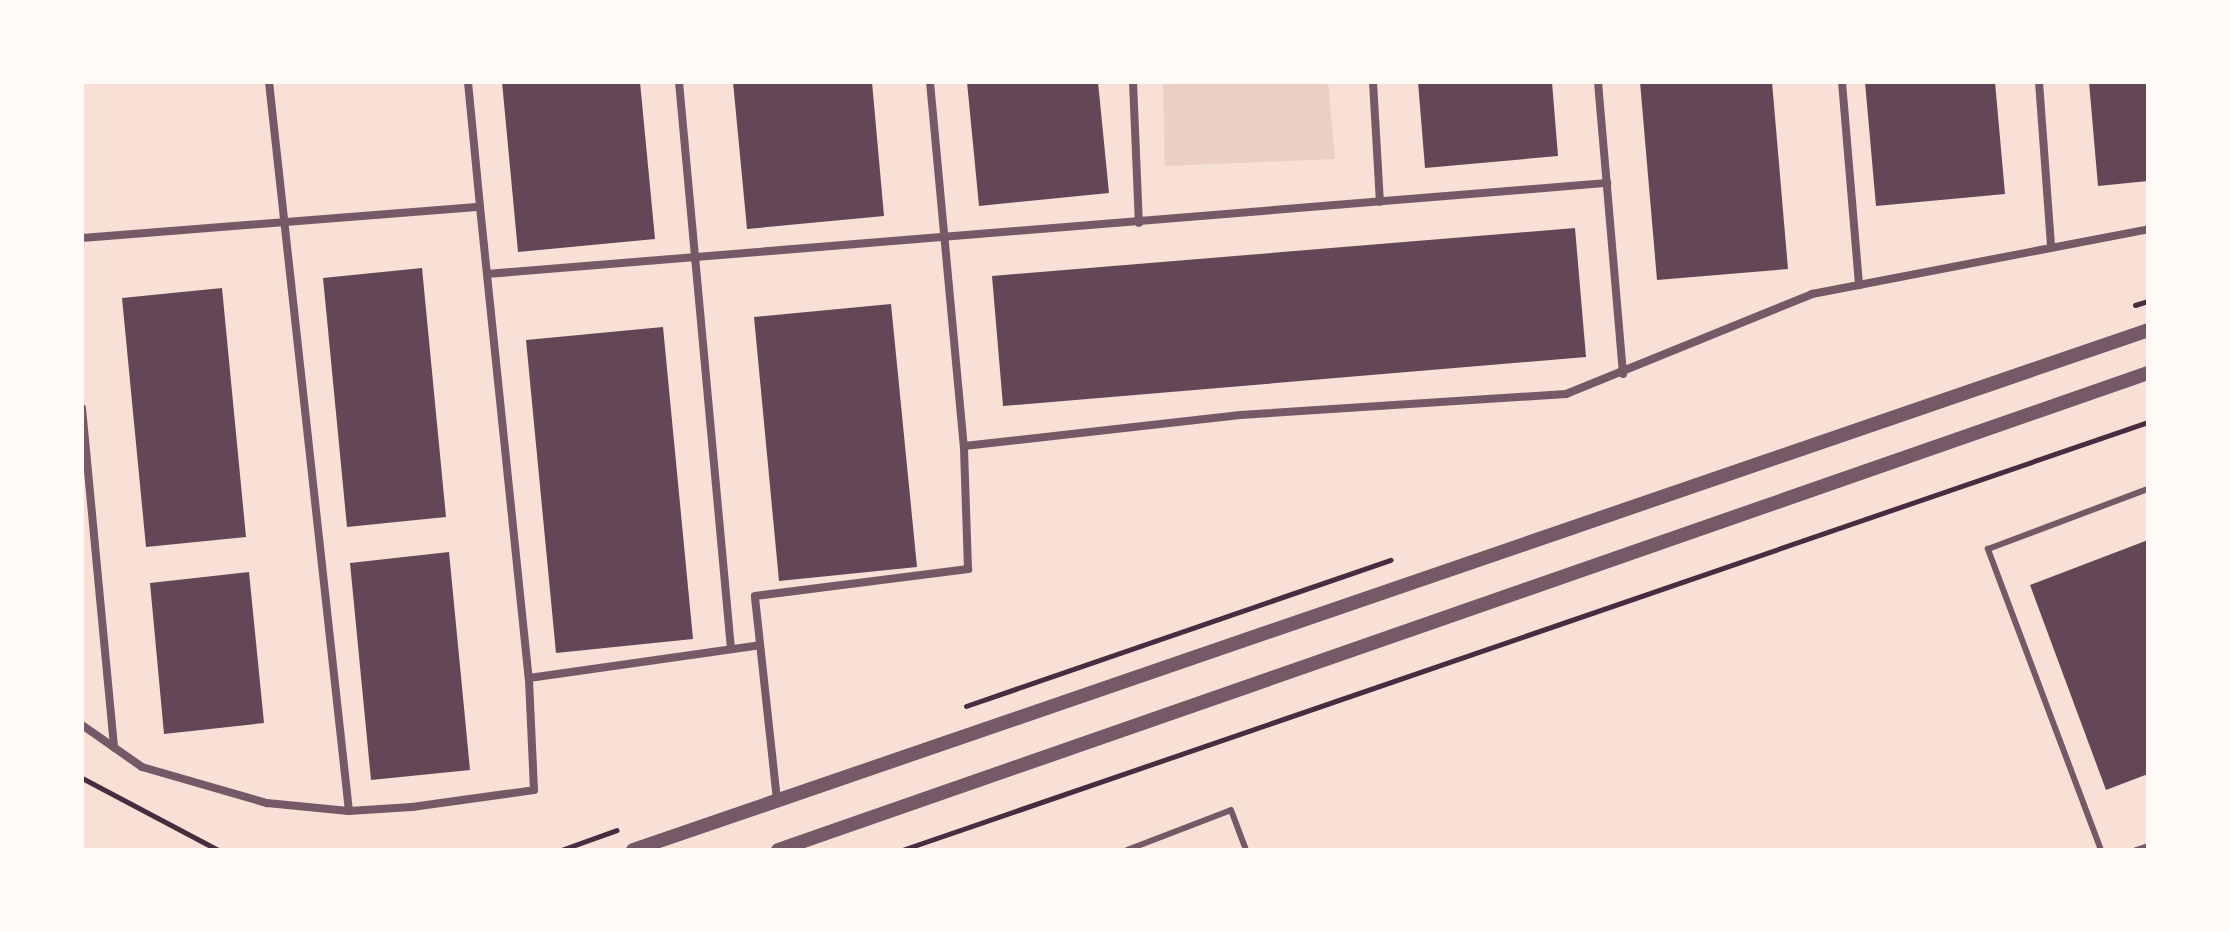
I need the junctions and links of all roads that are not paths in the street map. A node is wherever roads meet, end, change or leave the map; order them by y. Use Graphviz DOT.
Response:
graph roads {
  1 [pos="269,82"];
  2 [pos="468,82"];
  3 [pos="679,82"];
  4 [pos="930,82"];
  5 [pos="1133,82"];
  6 [pos="1373,82"];
  7 [pos="1598,82"];
  8 [pos="1842,82"];
  9 [pos="2039,82"];
  10 [pos="1607,183"];
  11 [pos="1380,202"];
  12 [pos="480,207"];
  13 [pos="285,223"];
  14 [pos="1139,223"];
  15 [pos="2148,229"];
  16 [pos="82,238"];
  17 [pos="945,240"];
  18 [pos="2051,247"];
  19 [pos="695,257"];
  20 [pos="487,274"];
  21 [pos="1859,285"];
  22 [pos="2148,330"];
  23 [pos="2148,373"];
  24 [pos="1623,374"];
  25 [pos="82,408"];
  26 [pos="964,446"];
  27 [pos="2148,489"];
  28 [pos="760,645"];
  29 [pos="731,649"];
  30 [pos="529,678"];
  31 [pos="82,725"];
  32 [pos="114,747"];
  33 [pos="777,800"];
  34 [pos="349,811"];
  35 [pos="2148,846"];
  36 [pos="633,850"];
  37 [pos="778,850"];
  38 [pos="1127,850"];
  39 [pos="1246,850"];
  40 [pos="2101,850"];
  41 [pos="2136,850"];
  1 -- 13 [label="street"];
  2 -- 12 [label="street"];
  3 -- 19 [label="street"];
  4 -- 17 [label="street"];
  5 -- 14 [label="street"];
  6 -- 11 [label="street"];
  7 -- 10 [label="street"];
  8 -- 21 [label="street"];
  9 -- 18 [label="street"];
  10 -- 11 [label="street"];
  10 -- 24 [label="street"];
  11 -- 14 [label="street"];
  12 -- 13 [label="street"];
  12 -- 20 [label="street"];
  13 -- 16 [label="street"];
  13 -- 34 [label="street"];
  14 -- 17 [label="street"];
  15 -- 18 [label="street"];
  17 -- 19 [label="street"];
  17 -- 26 [label="street"];
  18 -- 21 [label="street"];
  19 -- 20 [label="street"];
  19 -- 29 [label="street"];
  20 -- 30 [label="street"];
  21 -- 24 [label="street"];
  22 -- 33 [label="street"];
  23 -- 37 [label="street"];
  24 -- 26 [label="street"];
  25 -- 32 [label="street"];
  26 -- 28 [label="street"];
  27 -- 40 [label="lane"];
  28 -- 29 [label="street"];
  28 -- 33 [label="street"];
  29 -- 30 [label="street"];
  30 -- 34 [label="street"];
  31 -- 32 [label="street"];
  32 -- 34 [label="street"];
  33 -- 36 [label="street"];
  35 -- 41 [label="lane"];
  38 -- 39 [label="lane"];
}
